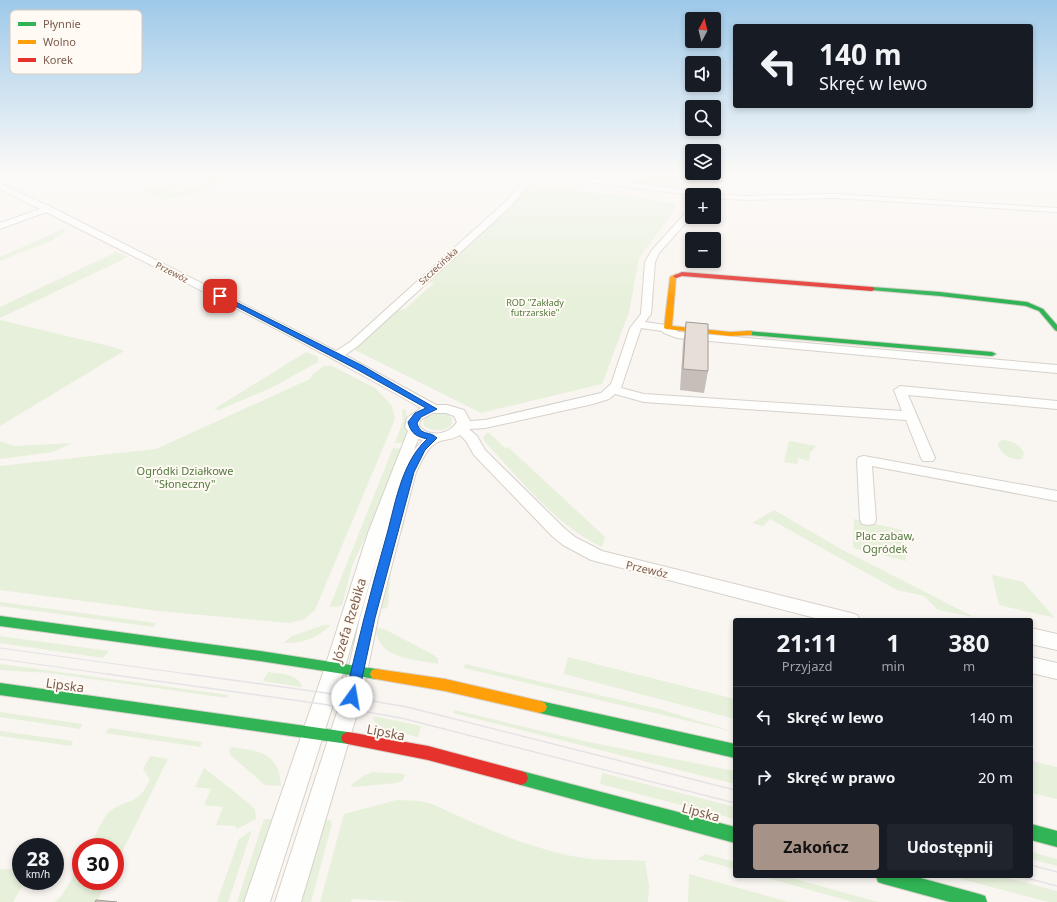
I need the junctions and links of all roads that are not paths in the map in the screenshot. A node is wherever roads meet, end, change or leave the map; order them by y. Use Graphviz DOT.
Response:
graph roads {
  1 [pos="34,214"];
  2 [pos="58,214"];
  3 [pos="497,214"];
  4 [pos="685,219"];
  5 [pos="0,226"];
  6 [pos="637,324"];
  7 [pos="668,328"];
  8 [pos="1057,329"];
  9 [pos="925,353"];
  10 [pos="992,354"];
  11 [pos="336,356"];
  12 [pos="1057,369"];
  13 [pos="614,390"];
  14 [pos="406,395"];
  15 [pos="1057,405"];
  16 [pos="433,409"];
  17 [pos="912,416"];
  18 [pos="416,423"];
  19 [pos="462,424"];
  20 [pos="441,437"];
  21 [pos="479,452"];
  22 [pos="928,458"];
  23 [pos="1057,496"];
  24 [pos="868,520"];
  25 [pos="843,618"];
  26 [pos="0,621"];
  27 [pos="1033,636"];
  28 [pos="1057,642"];
  29 [pos="1033,665"];
  30 [pos="335,667"];
  31 [pos="358,670"];
  32 [pos="1057,671"];
  33 [pos="0,689"];
  34 [pos="312,733"];
  35 [pos="340,737"];
  36 [pos="733,751"];
  37 [pos="1033,833"];
  38 [pos="733,834"];
  39 [pos="1057,839"];
  40 [pos="891,878"];
  41 [pos="257,902"];
  42 [pos="288,902"];
  43 [pos="979,902"];
  1 -- 5 [label="street"];
  2 -- 11 [label="street, Przewóz"];
  3 -- 11 [label="street, Szczecińska"];
  4 -- 6 [label="street"];
  6 -- 7 [label="street"];
  6 -- 13 [label="street"];
  7 -- 8 [label="main road"];
  7 -- 9 [label="main road"];
  7 -- 9 [label="street"];
  9 -- 10 [label="main road"];
  9 -- 12 [label="street"];
  11 -- 14 [label="street, Przewóz"];
  13 -- 17 [label="street"];
  13 -- 19 [label="street"];
  14 -- 16 [label="street, Przewóz"];
  14 -- 18 [label="street, Przewóz"];
  15 -- 17 [label="street"];
  16 -- 18 [label="street"];
  16 -- 19 [label="street"];
  17 -- 22 [label="street"];
  18 -- 20 [label="street, Przewóz"];
  18 -- 30 [label="street, Józefa Rzebika"];
  19 -- 20 [label="street, Józefa Rzebika"];
  19 -- 21 [label="street, Przewóz"];
  20 -- 21 [label="street, Przewóz"];
  20 -- 31 [label="street, Józefa Rzebika"];
  21 -- 25 [label="street, Przewóz"];
  23 -- 24 [label="street"];
  26 -- 30 [label="main road"];
  27 -- 28 [label="street"];
  29 -- 32 [label="street"];
  30 -- 31 [label="main road"];
  30 -- 34 [label="street, Józefa Rzebika"];
  31 -- 35 [label="street, Józefa Rzebika"];
  31 -- 36 [label="main road"];
  33 -- 34 [label="main road, Lipska"];
  34 -- 35 [label="main road, Lipska"];
  34 -- 41 [label="street, Józefa Rzebika"];
  35 -- 38 [label="main road, Lipska"];
  35 -- 42 [label="street, Józefa Rzebika"];
  37 -- 39 [label="main road"];
  40 -- 43 [label="main road"];
}
